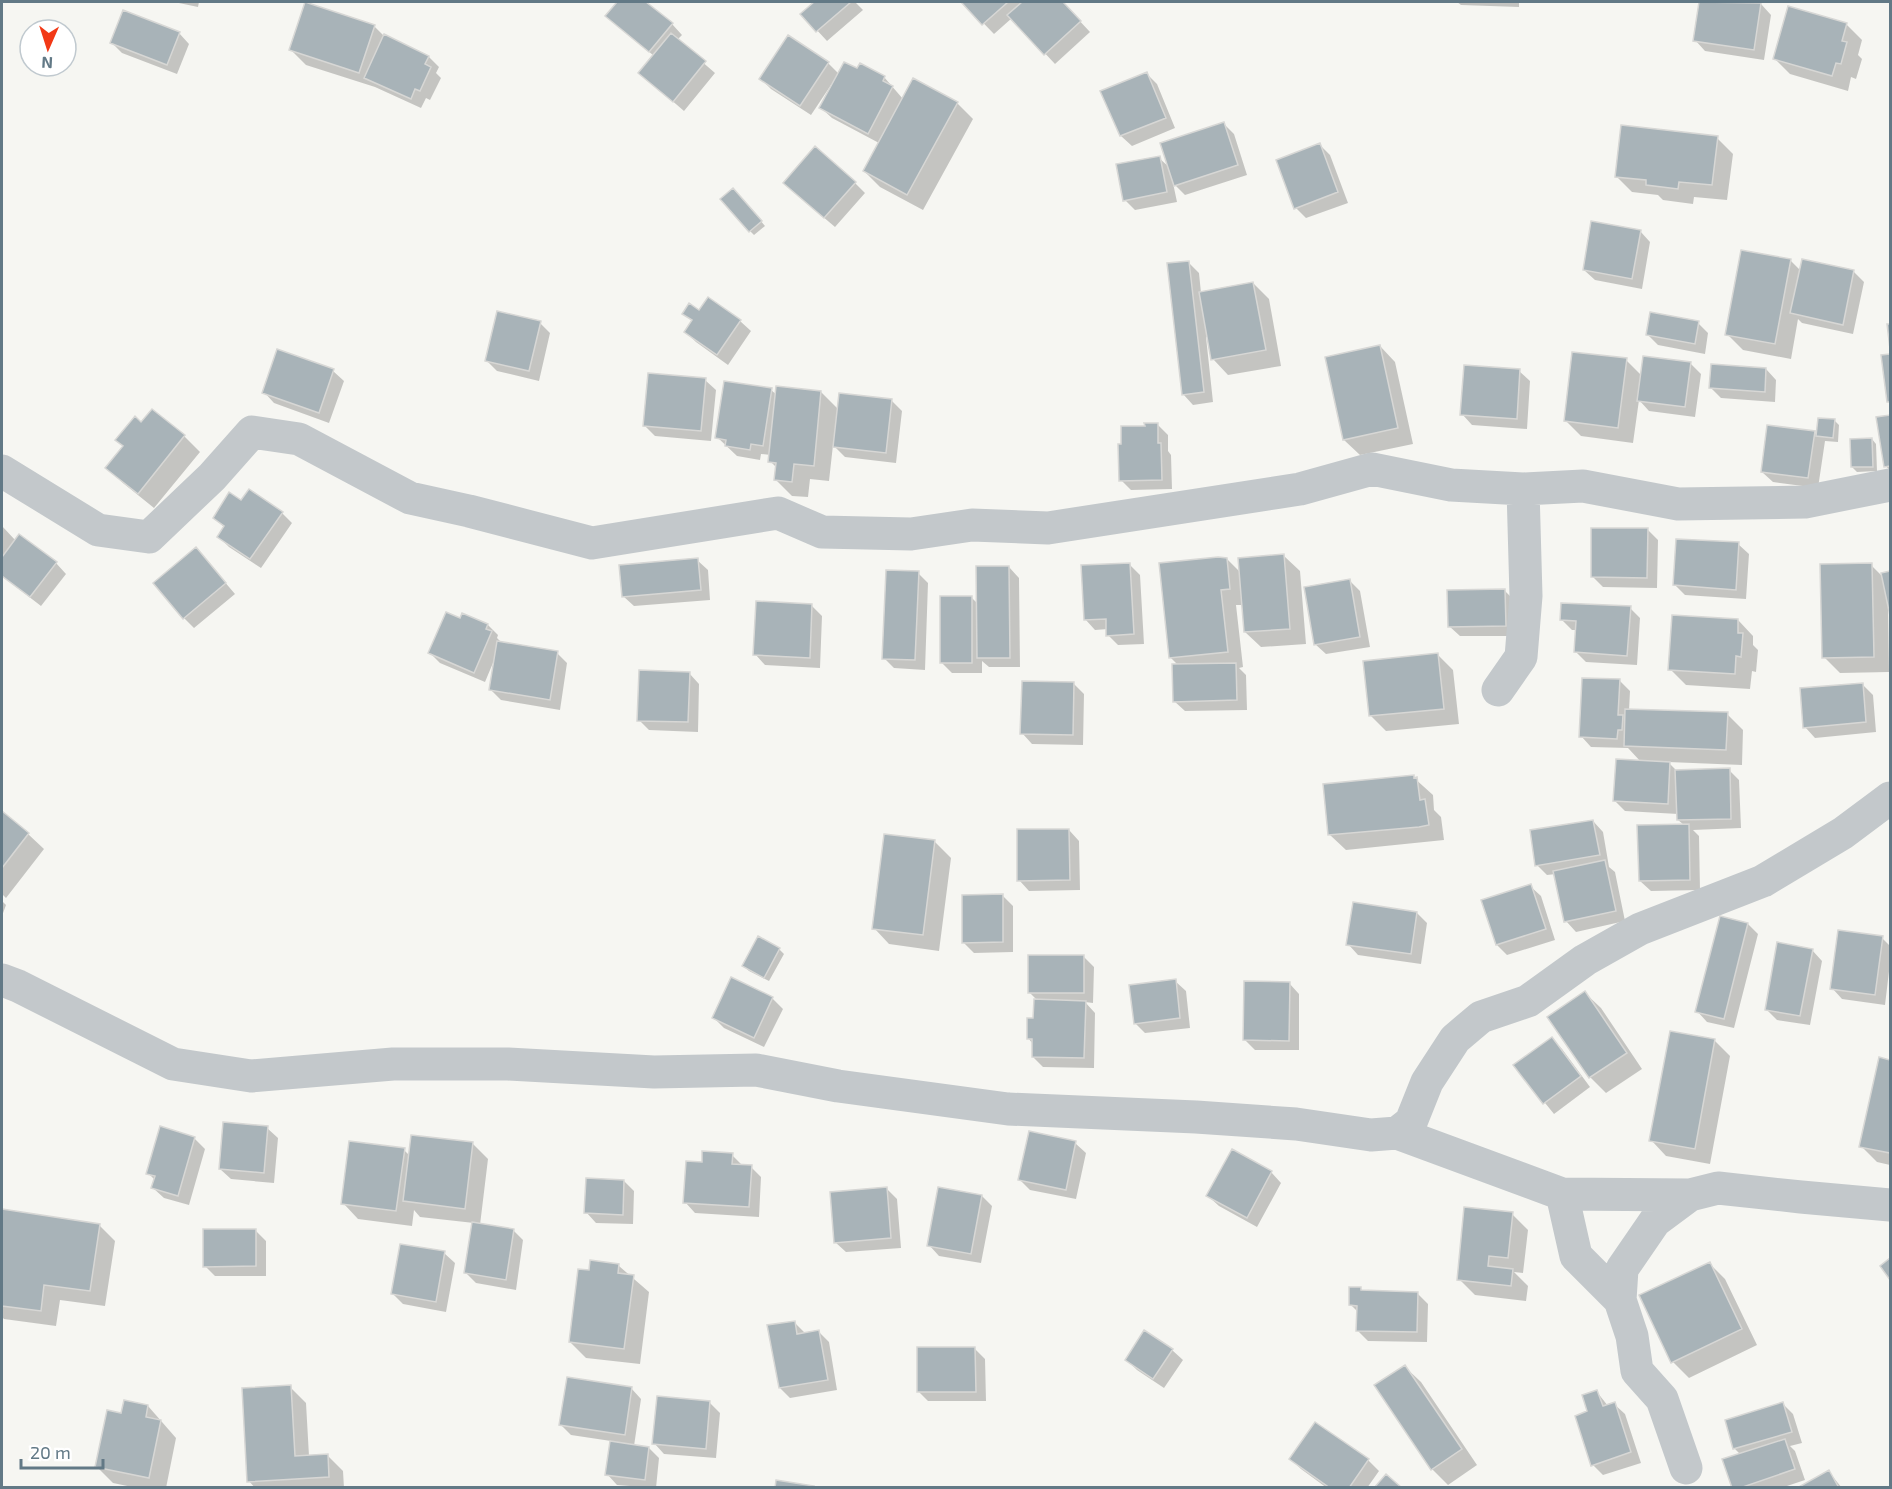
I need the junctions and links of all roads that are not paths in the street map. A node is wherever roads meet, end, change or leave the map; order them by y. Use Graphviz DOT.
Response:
graph roads {
  1 [pos="2,471"];
  2 [pos="1890,484"];
  3 [pos="1523,489"];
  4 [pos="1498,690"];
  5 [pos="1890,798"];
  6 [pos="2,980"];
  7 [pos="1397,1133"];
  8 [pos="1562,1194"];
  9 [pos="1690,1195"];
  10 [pos="1890,1205"];
  11 [pos="1620,1300"];
  12 [pos="1686,1468"];
  1 -- 3 [label="street"];
  2 -- 3 [label="street"];
  3 -- 4 [label="street"];
  5 -- 7 [label="street"];
  6 -- 7 [label="street"];
  7 -- 8 [label="street"];
  8 -- 9 [label="street"];
  8 -- 11 [label="street"];
  9 -- 10 [label="street"];
  9 -- 11 [label="street"];
  11 -- 12 [label="street"];
}
